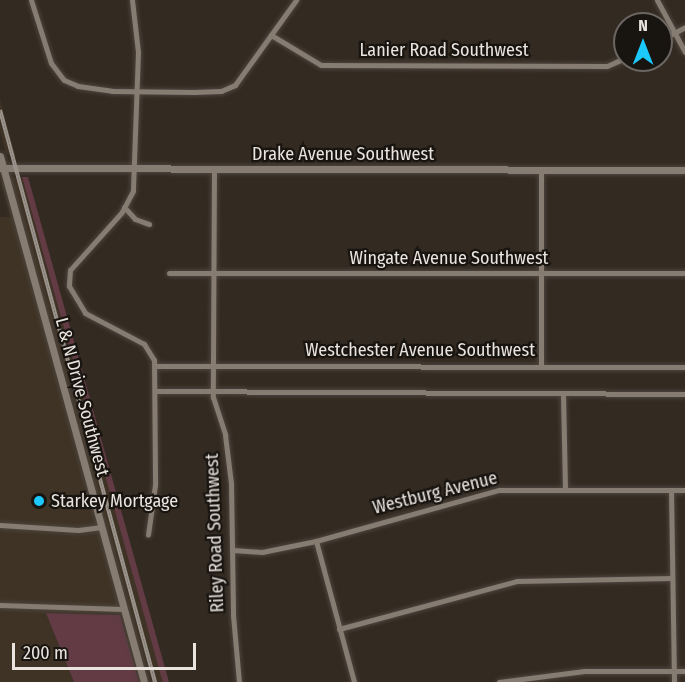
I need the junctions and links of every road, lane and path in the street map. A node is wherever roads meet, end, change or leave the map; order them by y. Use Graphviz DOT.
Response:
graph roads {
  1 [pos="30,0"];
  2 [pos="132,0"];
  3 [pos="296,0"];
  4 [pos="657,0"];
  5 [pos="685,27"];
  6 [pos="675,33"];
  7 [pos="271,34"];
  8 [pos="685,52"];
  9 [pos="613,63"];
  10 [pos="138,92"];
  11 [pos="0,156"];
  12 [pos="2,168"];
  13 [pos="135,168"];
  14 [pos="214,168"];
  15 [pos="541,170"];
  16 [pos="685,170"];
  17 [pos="124,207"];
  18 [pos="149,224"];
  19 [pos="168,273"];
  20 [pos="214,273"];
  21 [pos="541,273"];
  22 [pos="685,273"];
  23 [pos="156,366"];
  24 [pos="212,366"];
  25 [pos="541,366"];
  26 [pos="685,367"];
  27 [pos="156,391"];
  28 [pos="213,392"];
  29 [pos="563,394"];
  30 [pos="685,394"];
  31 [pos="565,489"];
  32 [pos="671,489"];
  33 [pos="685,490"];
  34 [pos="0,525"];
  35 [pos="102,527"];
  36 [pos="148,535"];
  37 [pos="316,541"];
  38 [pos="232,550"];
  39 [pos="672,578"];
  40 [pos="0,605"];
  41 [pos="123,609"];
  42 [pos="339,629"];
  43 [pos="685,671"];
  44 [pos="674,672"];
  45 [pos="144,682"];
  46 [pos="239,682"];
  47 [pos="354,682"];
  48 [pos="499,682"];
  49 [pos="674,682"];
  1 -- 10 [label="street"];
  2 -- 10 [label="street"];
  3 -- 7 [label="street"];
  4 -- 6 [label="street"];
  5 -- 6 [label="street"];
  6 -- 8 [label="street"];
  7 -- 9 [label="street, Lanier Road Southwest"];
  7 -- 10 [label="street"];
  10 -- 13 [label="street"];
  11 -- 12 [label="street, L & N Drive Southwest"];
  12 -- 13 [label="street, Drake Avenue Southwest"];
  12 -- 35 [label="street, L & N Drive Southwest"];
  13 -- 14 [label="street, Drake Avenue Southwest"];
  13 -- 17 [label="street"];
  14 -- 15 [label="street, Drake Avenue Southwest"];
  14 -- 20 [label="street, Riley Road Southwest"];
  15 -- 16 [label="street, Drake Avenue Southwest"];
  15 -- 21 [label="street"];
  17 -- 18 [label="street"];
  17 -- 23 [label="street"];
  19 -- 20 [label="street, Wingate Avenue Southwest"];
  20 -- 21 [label="street, Wingate Avenue Southwest"];
  20 -- 24 [label="street, Riley Road Southwest"];
  21 -- 22 [label="street, Wingate Avenue Southwest"];
  21 -- 25 [label="street"];
  23 -- 24 [label="street, Westchester Avenue Southwest"];
  23 -- 27 [label="street"];
  24 -- 25 [label="street, Westchester Avenue Southwest"];
  24 -- 28 [label="street, Riley Road Southwest"];
  25 -- 26 [label="street, Westchester Avenue Southwest"];
  27 -- 28 [label="street"];
  27 -- 36 [label="street"];
  28 -- 29 [label="street"];
  28 -- 38 [label="street, Riley Road Southwest"];
  29 -- 30 [label="street"];
  29 -- 31 [label="street"];
  31 -- 32 [label="street, Westburg Avenue"];
  31 -- 37 [label="street, Westburg Avenue"];
  32 -- 33 [label="street, Westburg Avenue"];
  32 -- 39 [label="street"];
  34 -- 35 [label="street"];
  35 -- 41 [label="street, L & N Drive Southwest"];
  37 -- 38 [label="street, Westburg Avenue"];
  37 -- 42 [label="street"];
  38 -- 46 [label="street, Riley Road Southwest"];
  39 -- 42 [label="street"];
  39 -- 44 [label="street"];
  40 -- 41 [label="street"];
  41 -- 45 [label="street, L & N Drive Southwest"];
  42 -- 47 [label="street"];
  43 -- 44 [label="street"];
  44 -- 48 [label="street"];
  44 -- 49 [label="street"];
}
